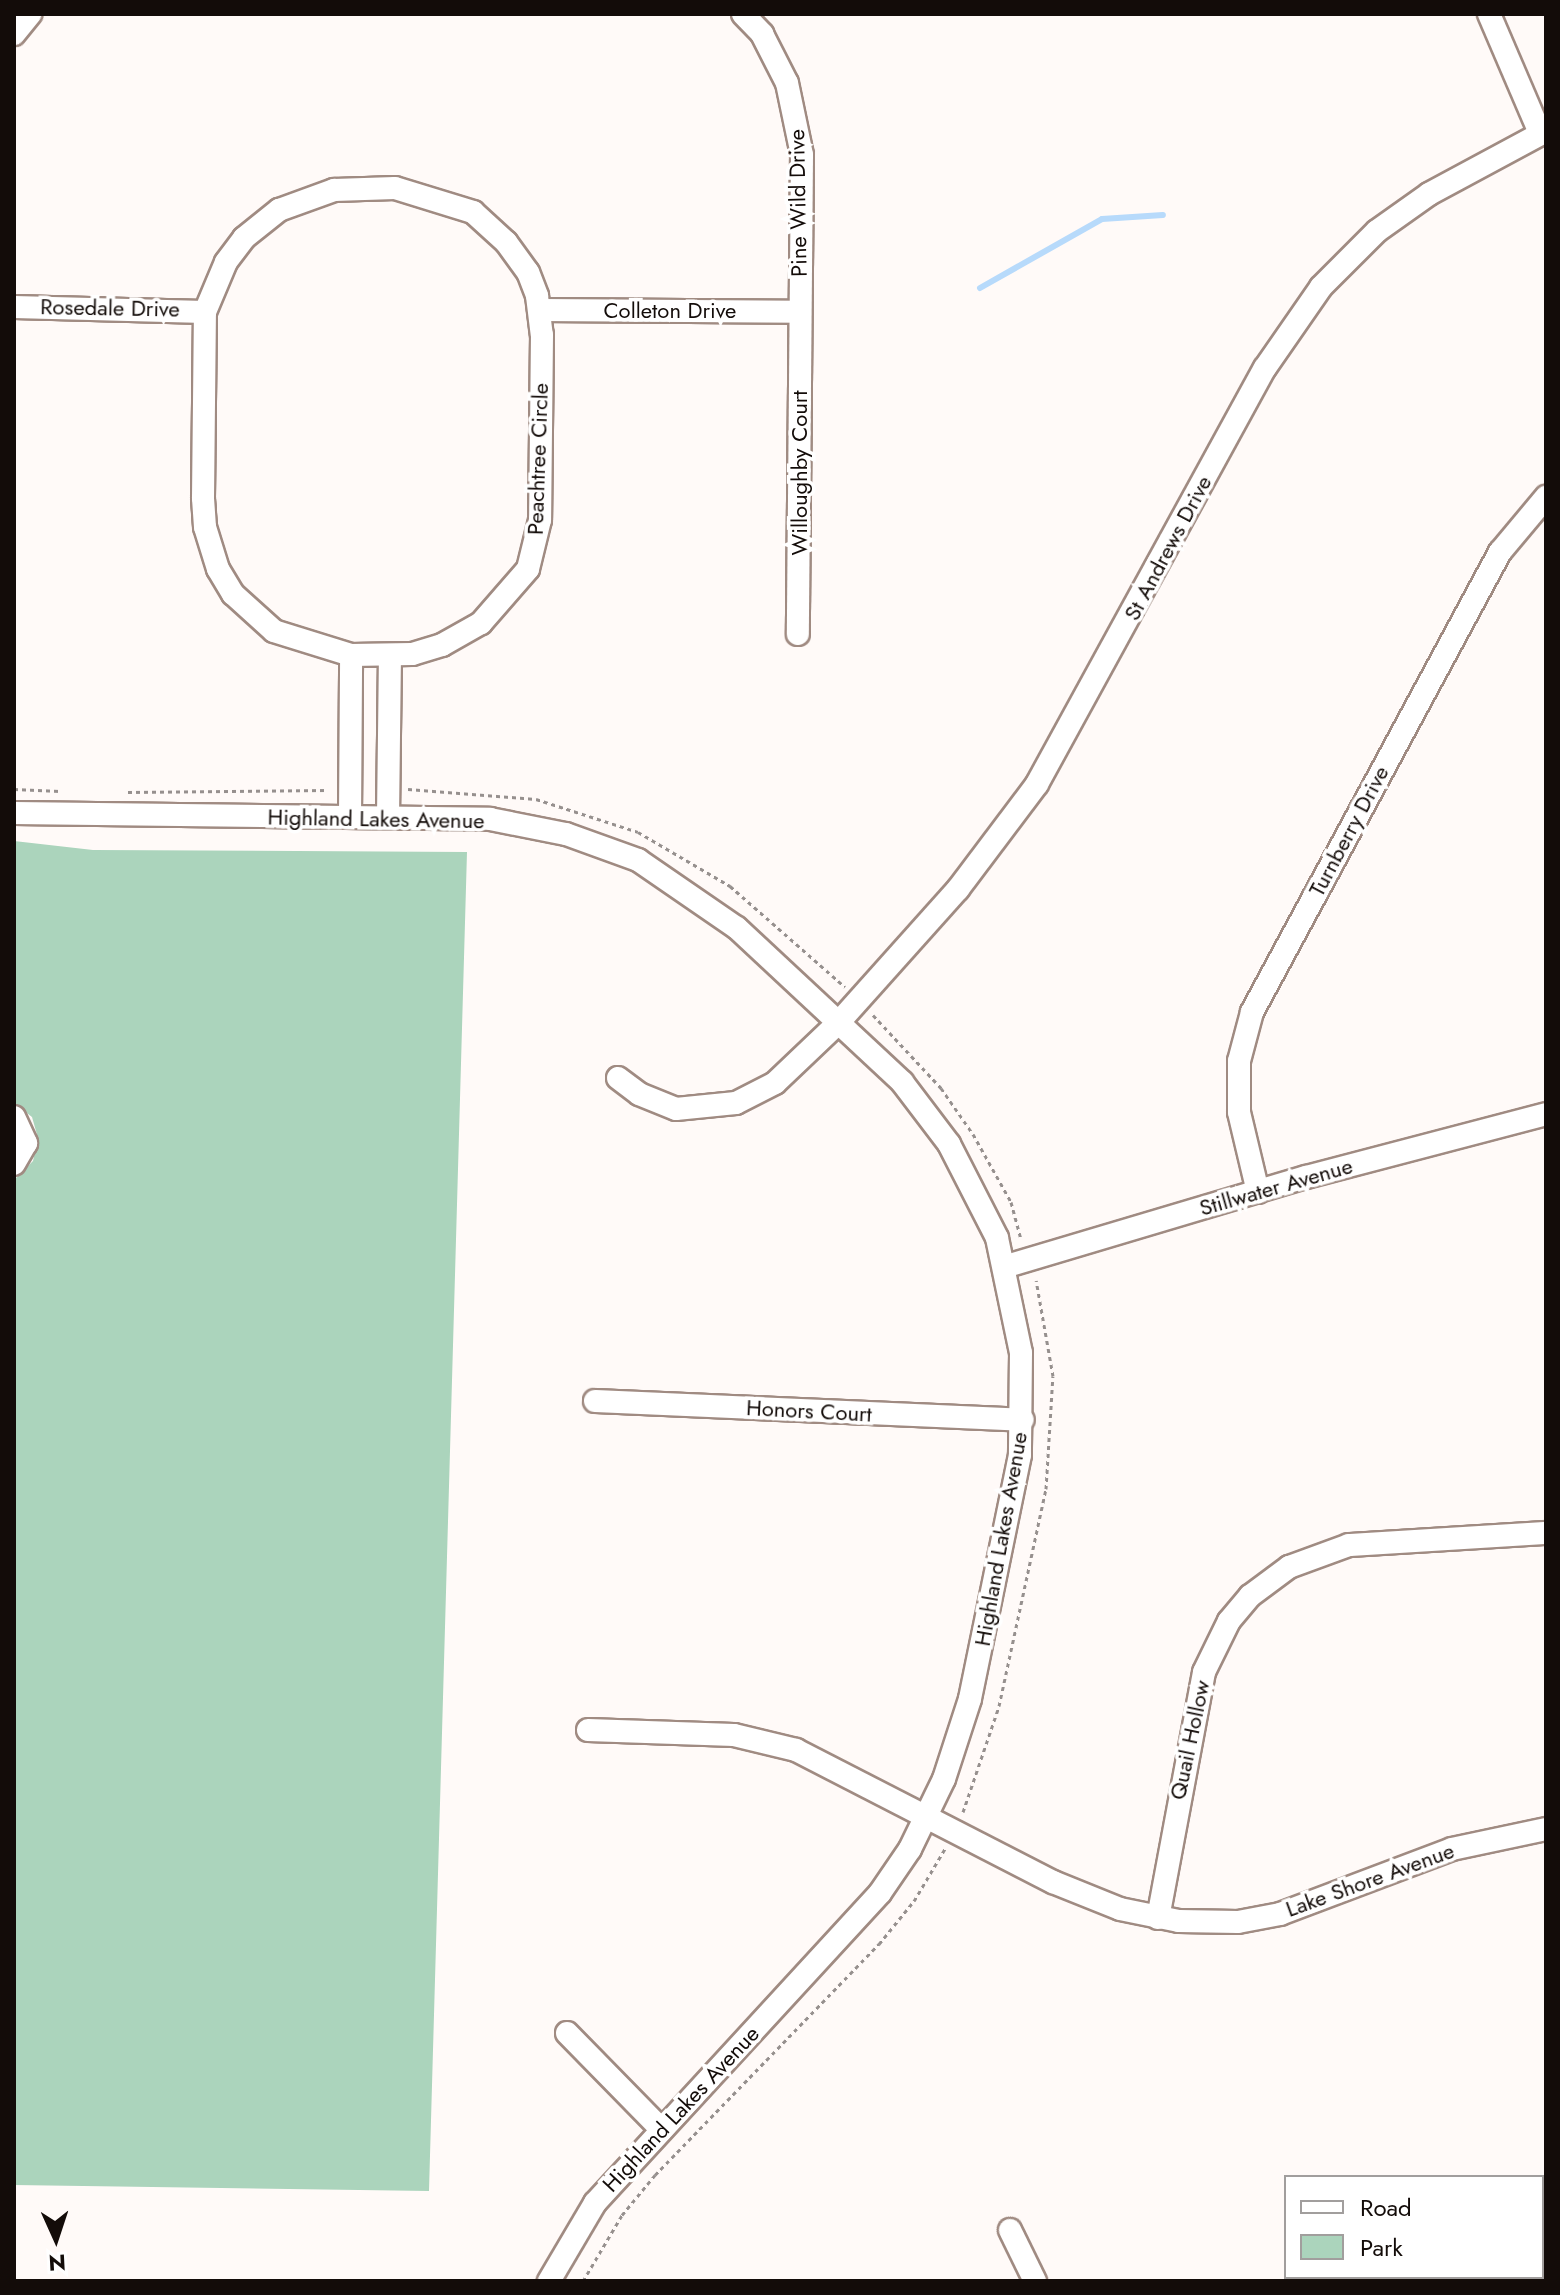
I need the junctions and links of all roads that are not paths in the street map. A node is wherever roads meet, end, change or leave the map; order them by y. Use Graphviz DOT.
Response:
graph roads {
  1 [pos="30,14"];
  2 [pos="1489,14"];
  3 [pos="757,18"];
  4 [pos="14,34"];
  5 [pos="1543,132"];
  6 [pos="14,307"];
  7 [pos="540,310"];
  8 [pos="205,312"];
  9 [pos="799,312"];
  10 [pos="1546,497"];
  11 [pos="798,634"];
  12 [pos="351,655"];
  13 [pos="390,656"];
  14 [pos="14,813"];
  15 [pos="350,817"];
  16 [pos="388,817"];
  17 [pos="840,1021"];
  18 [pos="618,1078"];
  19 [pos="1546,1114"];
  20 [pos="14,1117"];
  21 [pos="14,1164"];
  22 [pos="1258,1192"];
  23 [pos="1017,1263"];
  24 [pos="595,1401"];
  25 [pos="1023,1420"];
  26 [pos="1546,1533"];
  27 [pos="588,1730"];
  28 [pos="927,1815"];
  29 [pos="1546,1829"];
  30 [pos="1158,1918"];
  31 [pos="567,2033"];
  32 [pos="660,2128"];
  33 [pos="1010,2230"];
  34 [pos="549,2281"];
  35 [pos="1035,2281"];
  1 -- 4 [label="street"];
  2 -- 5 [label="street"];
  3 -- 9 [label="street, Pine Wild Drive"];
  5 -- 17 [label="street, St Andrews Drive"];
  6 -- 8 [label="street, Rosedale Drive"];
  7 -- 8 [label="street, Peachtree Circle"];
  7 -- 9 [label="street, Colleton Drive"];
  7 -- 13 [label="street, Peachtree Circle"];
  8 -- 12 [label="street, Peachtree Circle"];
  9 -- 11 [label="street, Willoughby Court"];
  10 -- 22 [label="street, Turnberry Drive"];
  12 -- 13 [label="street, Peachtree Circle"];
  12 -- 15 [label="street"];
  13 -- 16 [label="street"];
  14 -- 15 [label="street, Highland Lakes Avenue"];
  15 -- 16 [label="street, Highland Lakes Avenue"];
  16 -- 17 [label="street, Highland Lakes Avenue"];
  17 -- 18 [label="street, St Andrews Drive"];
  17 -- 23 [label="street, Highland Lakes Avenue"];
  19 -- 22 [label="street, Stillwater Avenue"];
  20 -- 21 [label="street"];
  22 -- 23 [label="street, Stillwater Avenue"];
  23 -- 25 [label="street, Highland Lakes Avenue"];
  24 -- 25 [label="street, Honors Court"];
  25 -- 28 [label="street, Highland Lakes Avenue"];
  26 -- 30 [label="street, Quail Hollow"];
  27 -- 28 [label="street, Lake Shore Avenue"];
  28 -- 30 [label="street, Lake Shore Avenue"];
  28 -- 32 [label="street, Highland Lakes Avenue"];
  29 -- 30 [label="street, Lake Shore Avenue"];
  31 -- 32 [label="street"];
  32 -- 34 [label="street, Highland Lakes Avenue"];
  33 -- 35 [label="street"];
}
